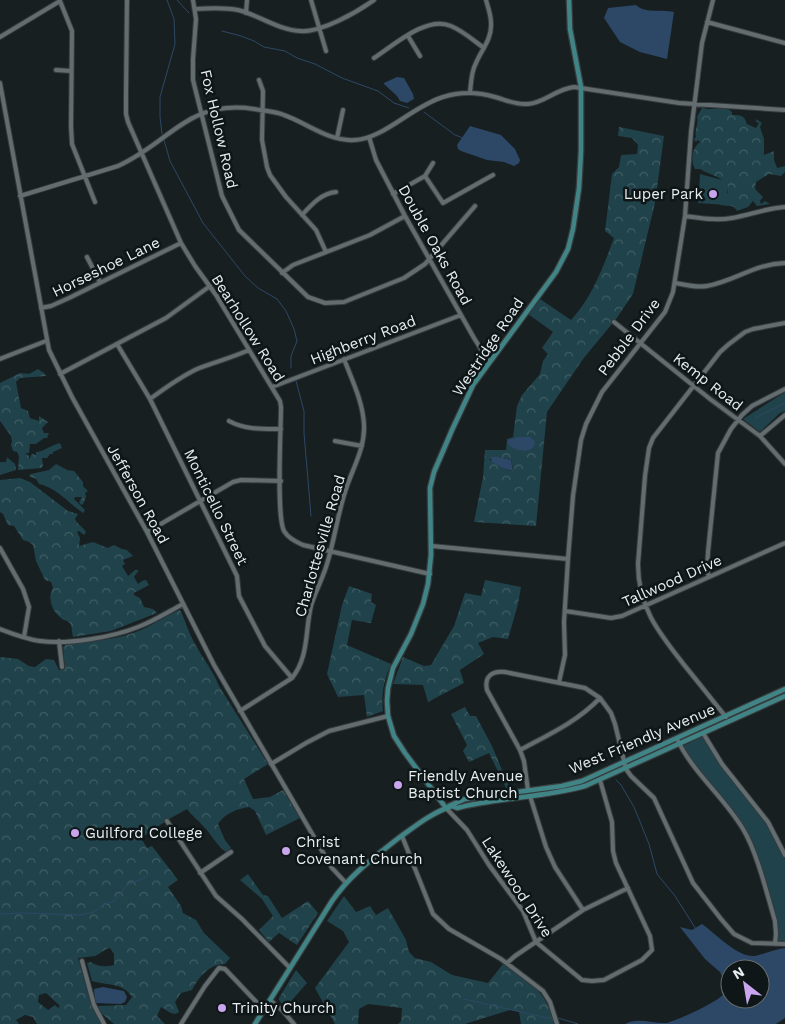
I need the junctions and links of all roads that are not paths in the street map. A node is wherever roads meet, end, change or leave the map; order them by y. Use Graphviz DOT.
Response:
graph roads {
  1 [pos="127,0"];
  2 [pos="193,0"];
  3 [pos="248,0"];
  4 [pos="311,0"];
  5 [pos="374,0"];
  6 [pos="486,0"];
  7 [pos="569,0"];
  8 [pos="713,0"];
  9 [pos="61,1"];
  10 [pos="195,9"];
  11 [pos="246,12"];
  12 [pos="707,22"];
  13 [pos="319,28"];
  14 [pos="408,36"];
  15 [pos="0,37"];
  16 [pos="785,43"];
  17 [pos="484,48"];
  18 [pos="326,51"];
  19 [pos="420,56"];
  20 [pos="374,58"];
  21 [pos="56,70"];
  22 [pos="71,71"];
  23 [pos="259,80"];
  24 [pos="0,83"];
  25 [pos="581,88"];
  26 [pos="470,93"];
  27 [pos="695,104"];
  28 [pos="262,110"];
  29 [pos="343,110"];
  30 [pos="785,110"];
  31 [pos="201,113"];
  32 [pos="369,137"];
  33 [pos="337,138"];
  34 [pos="141,153"];
  35 [pos="433,163"];
  36 [pos="493,175"];
  37 [pos="425,176"];
  38 [pos="84,177"];
  39 [pos="336,192"];
  40 [pos="393,194"];
  41 [pos="20,196"];
  42 [pos="94,202"];
  43 [pos="475,206"];
  44 [pos="785,207"];
  45 [pos="302,214"];
  46 [pos="405,216"];
  47 [pos="685,216"];
  48 [pos="181,243"];
  49 [pos="326,252"];
  50 [pos="87,257"];
  51 [pos="428,259"];
  52 [pos="785,263"];
  53 [pos="282,273"];
  54 [pos="100,282"];
  55 [pos="676,283"];
  56 [pos="210,286"];
  57 [pos="41,308"];
  58 [pos="461,315"];
  59 [pos="614,322"];
  60 [pos="785,323"];
  61 [pos="46,341"];
  62 [pos="640,343"];
  63 [pos="117,344"];
  64 [pos="249,350"];
  65 [pos="0,359"];
  66 [pos="344,360"];
  67 [pos="490,360"];
  68 [pos="60,374"];
  69 [pos="272,386"];
  70 [pos="694,386"];
  71 [pos="785,389"];
  72 [pos="150,399"];
  73 [pos="785,415"];
  74 [pos="738,419"];
  75 [pos="229,421"];
  76 [pos="281,429"];
  77 [pos="760,436"];
  78 [pos="334,440"];
  79 [pos="362,446"];
  80 [pos="785,464"];
  81 [pos="280,481"];
  82 [pos="201,502"];
  83 [pos="147,532"];
  84 [pos="785,543"];
  85 [pos="432,546"];
  86 [pos="0,548"];
  87 [pos="330,552"];
  88 [pos="568,559"];
  89 [pos="430,574"];
  90 [pos="709,577"];
  91 [pos="183,604"];
  92 [pos="645,607"];
  93 [pos="565,611"];
  94 [pos="0,629"];
  95 [pos="24,638"];
  96 [pos="59,641"];
  97 [pos="62,667"];
  98 [pos="292,678"];
  99 [pos="559,682"];
  100 [pos="785,690"];
  101 [pos="785,696"];
  102 [pos="600,698"];
  103 [pos="240,712"];
  104 [pos="388,716"];
  105 [pos="726,717"];
  106 [pos="703,733"];
  107 [pos="677,739"];
  108 [pos="680,744"];
  109 [pos="520,750"];
  110 [pos="623,763"];
  111 [pos="271,764"];
  112 [pos="626,769"];
  113 [pos="600,780"];
  114 [pos="528,790"];
  115 [pos="530,796"];
  116 [pos="446,808"];
  117 [pos="167,821"];
  118 [pos="402,836"];
  119 [pos="231,852"];
  120 [pos="785,855"];
  121 [pos="200,872"];
  122 [pos="346,882"];
  123 [pos="628,888"];
  124 [pos="583,910"];
  125 [pos="536,942"];
  126 [pos="775,944"];
  127 [pos="785,944"];
  128 [pos="82,961"];
  129 [pos="507,963"];
  130 [pos="290,968"];
  131 [pos="270,1000"];
  132 [pos="264,1010"];
  133 [pos="104,1024"];
  134 [pos="181,1024"];
  135 [pos="255,1024"];
  136 [pos="294,1024"];
  137 [pos="557,1024"];
  1 -- 34 [label="street, Bearhollow Road"];
  2 -- 10 [label="street, Fox Hollow Road"];
  3 -- 11 [label="street"];
  4 -- 13 [label="street"];
  5 -- 13 [label="street"];
  6 -- 17 [label="street"];
  7 -- 25 [label="main road, Westridge Road"];
  8 -- 12 [label="street, Pebble Drive"];
  9 -- 15 [label="street"];
  9 -- 22 [label="street"];
  10 -- 11 [label="street"];
  10 -- 31 [label="street, Fox Hollow Road"];
  11 -- 13 [label="street"];
  12 -- 16 [label="street"];
  12 -- 27 [label="street, Pebble Drive"];
  13 -- 18 [label="street"];
  14 -- 17 [label="street"];
  14 -- 19 [label="street"];
  14 -- 20 [label="street"];
  17 -- 26 [label="street"];
  21 -- 22 [label="street"];
  22 -- 38 [label="street"];
  23 -- 28 [label="street"];
  24 -- 41 [label="street, Jefferson Road"];
  25 -- 26 [label="street"];
  25 -- 27 [label="street"];
  25 -- 67 [label="main road, Westridge Road"];
  26 -- 32 [label="street"];
  27 -- 30 [label="street"];
  27 -- 47 [label="street, Pebble Drive"];
  28 -- 31 [label="street"];
  28 -- 33 [label="street"];
  28 -- 45 [label="street"];
  29 -- 33 [label="street"];
  31 -- 34 [label="street"];
  31 -- 53 [label="street, Fox Hollow Road"];
  32 -- 33 [label="street"];
  32 -- 40 [label="street, Double Oaks Road"];
  34 -- 38 [label="street"];
  34 -- 48 [label="street, Bearhollow Road"];
  35 -- 37 [label="street"];
  36 -- 37 [label="street"];
  37 -- 40 [label="street"];
  38 -- 41 [label="street"];
  38 -- 42 [label="street"];
  39 -- 45 [label="street"];
  40 -- 46 [label="street, Double Oaks Road"];
  41 -- 57 [label="street, Jefferson Road"];
  43 -- 51 [label="street, Fox Hollow Road"];
  44 -- 47 [label="street"];
  45 -- 49 [label="street"];
  46 -- 49 [label="street"];
  46 -- 51 [label="street, Double Oaks Road"];
  47 -- 55 [label="street, Pebble Drive"];
  48 -- 54 [label="street, Horseshoe Lane"];
  48 -- 56 [label="street, Bearhollow Road"];
  49 -- 53 [label="street"];
  50 -- 54 [label="street"];
  51 -- 53 [label="street, Fox Hollow Road"];
  51 -- 58 [label="street, Double Oaks Road"];
  52 -- 55 [label="street"];
  54 -- 57 [label="street, Horseshoe Lane"];
  55 -- 62 [label="street, Pebble Drive"];
  56 -- 63 [label="street"];
  56 -- 64 [label="street, Bearhollow Road"];
  57 -- 61 [label="street, Jefferson Road"];
  58 -- 66 [label="street, Highberry Road"];
  58 -- 67 [label="street, Double Oaks Road"];
  59 -- 62 [label="street, Kemp Road"];
  60 -- 70 [label="street"];
  61 -- 65 [label="street"];
  61 -- 68 [label="street, Jefferson Road"];
  62 -- 70 [label="street, Kemp Road"];
  62 -- 88 [label="street, Pebble Drive"];
  63 -- 68 [label="street"];
  63 -- 72 [label="street, Monticello Street"];
  64 -- 69 [label="street, Bearhollow Road"];
  64 -- 72 [label="street"];
  66 -- 69 [label="street, Highberry Road"];
  66 -- 79 [label="street, Charlottesville Road"];
  67 -- 85 [label="main road, Westridge Road"];
  68 -- 83 [label="street, Jefferson Road"];
  69 -- 76 [label="street, Bearhollow Road"];
  70 -- 74 [label="street, Kemp Road"];
  70 -- 92 [label="street"];
  71 -- 74 [label="street"];
  72 -- 82 [label="street, Monticello Street"];
  73 -- 77 [label="street"];
  74 -- 77 [label="street, Kemp Road"];
  74 -- 90 [label="street"];
  75 -- 76 [label="street"];
  76 -- 81 [label="street, Bearhollow Road"];
  77 -- 80 [label="street, Kemp Road"];
  78 -- 79 [label="street"];
  79 -- 87 [label="street, Charlottesville Road"];
  81 -- 82 [label="street"];
  81 -- 87 [label="street, Bearhollow Road"];
  82 -- 83 [label="street"];
  82 -- 98 [label="street, Monticello Street"];
  83 -- 91 [label="street, Jefferson Road"];
  84 -- 90 [label="street, Tallwood Drive"];
  85 -- 88 [label="street"];
  85 -- 89 [label="main road, Westridge Road"];
  86 -- 95 [label="street"];
  87 -- 89 [label="street, Bearhollow Road"];
  87 -- 98 [label="street, Charlottesville Road"];
  88 -- 93 [label="street, Pebble Drive"];
  89 -- 104 [label="main road, Westridge Road"];
  90 -- 92 [label="street, Tallwood Drive"];
  91 -- 96 [label="street"];
  91 -- 103 [label="street, Jefferson Road"];
  92 -- 93 [label="street, Tallwood Drive"];
  92 -- 105 [label="street"];
  93 -- 99 [label="street, Pebble Drive"];
  94 -- 95 [label="street"];
  95 -- 96 [label="street"];
  96 -- 97 [label="street"];
  98 -- 103 [label="street, Charlottesville Road"];
  99 -- 102 [label="street"];
  99 -- 109 [label="street"];
  100 -- 105 [label="main road, West Friendly Avenue"];
  101 -- 106 [label="main road, West Friendly Avenue"];
  102 -- 109 [label="street"];
  102 -- 110 [label="street"];
  103 -- 111 [label="street, Jefferson Road"];
  104 -- 111 [label="street"];
  104 -- 116 [label="main road, Westridge Road"];
  105 -- 107 [label="main road, West Friendly Avenue"];
  106 -- 108 [label="main road, West Friendly Avenue"];
  106 -- 120 [label="street"];
  107 -- 108 [label="street"];
  107 -- 110 [label="main road, West Friendly Avenue"];
  108 -- 112 [label="main road, West Friendly Avenue"];
  108 -- 126 [label="street"];
  109 -- 114 [label="street"];
  110 -- 112 [label="street"];
  110 -- 114 [label="main road, West Friendly Avenue"];
  111 -- 122 [label="street, Jefferson Road"];
  112 -- 113 [label="main road, West Friendly Avenue"];
  112 -- 126 [label="street"];
  113 -- 115 [label="main road, West Friendly Avenue"];
  113 -- 123 [label="street, Lakewood Drive"];
  114 -- 116 [label="main road, West Friendly Avenue"];
  115 -- 116 [label="main road, West Friendly Avenue"];
  115 -- 124 [label="street"];
  116 -- 118 [label="main road, West Friendly Avenue"];
  116 -- 125 [label="street, Lakewood Drive"];
  117 -- 121 [label="street"];
  118 -- 122 [label="main road, West Friendly Avenue"];
  118 -- 129 [label="street"];
  119 -- 121 [label="street"];
  121 -- 130 [label="street"];
  122 -- 130 [label="main road, West Friendly Avenue"];
  123 -- 124 [label="street"];
  123 -- 125 [label="street, Lakewood Drive"];
  124 -- 125 [label="street"];
  125 -- 129 [label="street"];
  126 -- 127 [label="street"];
  128 -- 133 [label="street"];
  129 -- 137 [label="street"];
  130 -- 131 [label="main road, West Friendly Avenue"];
  131 -- 132 [label="main road, West Friendly Avenue"];
  131 -- 136 [label="street"];
  132 -- 134 [label="street"];
  132 -- 135 [label="main road, West Friendly Avenue"];
}
